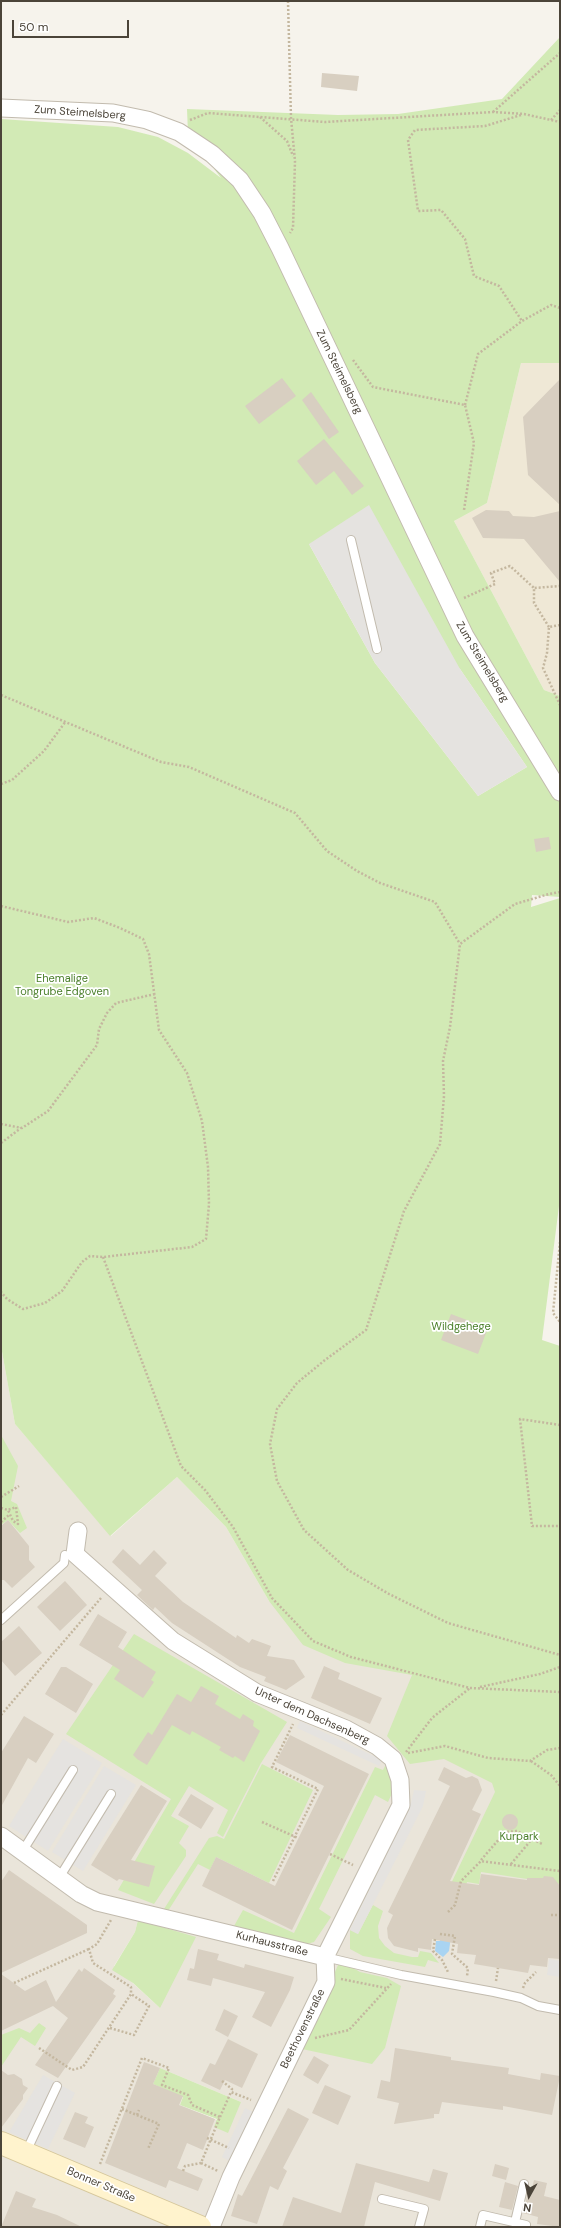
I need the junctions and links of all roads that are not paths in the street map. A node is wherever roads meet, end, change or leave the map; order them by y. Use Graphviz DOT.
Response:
graph roads {
  1 [pos="1,108"];
  2 [pos="352,540"];
  3 [pos="377,649"];
  4 [pos="560,792"];
  5 [pos="78,1531"];
  6 [pos="65,1555"];
  7 [pos="1,1620"];
  8 [pos="377,1746"];
  9 [pos="73,1770"];
  10 [pos="111,1794"];
  11 [pos="1,1836"];
  12 [pos="22,1852"];
  13 [pos="59,1878"];
  14 [pos="325,1957"];
  15 [pos="560,2010"];
  16 [pos="57,2086"];
  17 [pos="1,2143"];
  18 [pos="26,2153"];
  19 [pos="524,2184"];
  20 [pos="382,2199"];
  21 [pos="515,2222"];
  22 [pos="526,2225"];
  23 [pos="200,2227"];
  24 [pos="211,2227"];
  25 [pos="419,2227"];
  26 [pos="480,2227"];
  1 -- 4 [label="street, Zum Steimelsberg"];
  2 -- 3 [label="lane"];
  5 -- 8 [label="street, Unter dem Dachsenberg"];
  6 -- 7 [label="lane"];
  8 -- 14 [label="street, Beethovenstraße"];
  9 -- 12 [label="lane"];
  10 -- 13 [label="lane"];
  11 -- 12 [label="street, Kurhausstraße"];
  12 -- 13 [label="street, Kurhausstraße"];
  13 -- 14 [label="street, Kurhausstraße"];
  14 -- 15 [label="lane, Kurhausstraße"];
  14 -- 24 [label="street, Beethovenstraße"];
  16 -- 18 [label="lane"];
  17 -- 18 [label="main road, Bonner Straße"];
  18 -- 23 [label="main road, Bonner Straße"];
  19 -- 21 [label="lane"];
  20 -- 25 [label="lane"];
  21 -- 22 [label="lane"];
  21 -- 26 [label="lane"];
}
